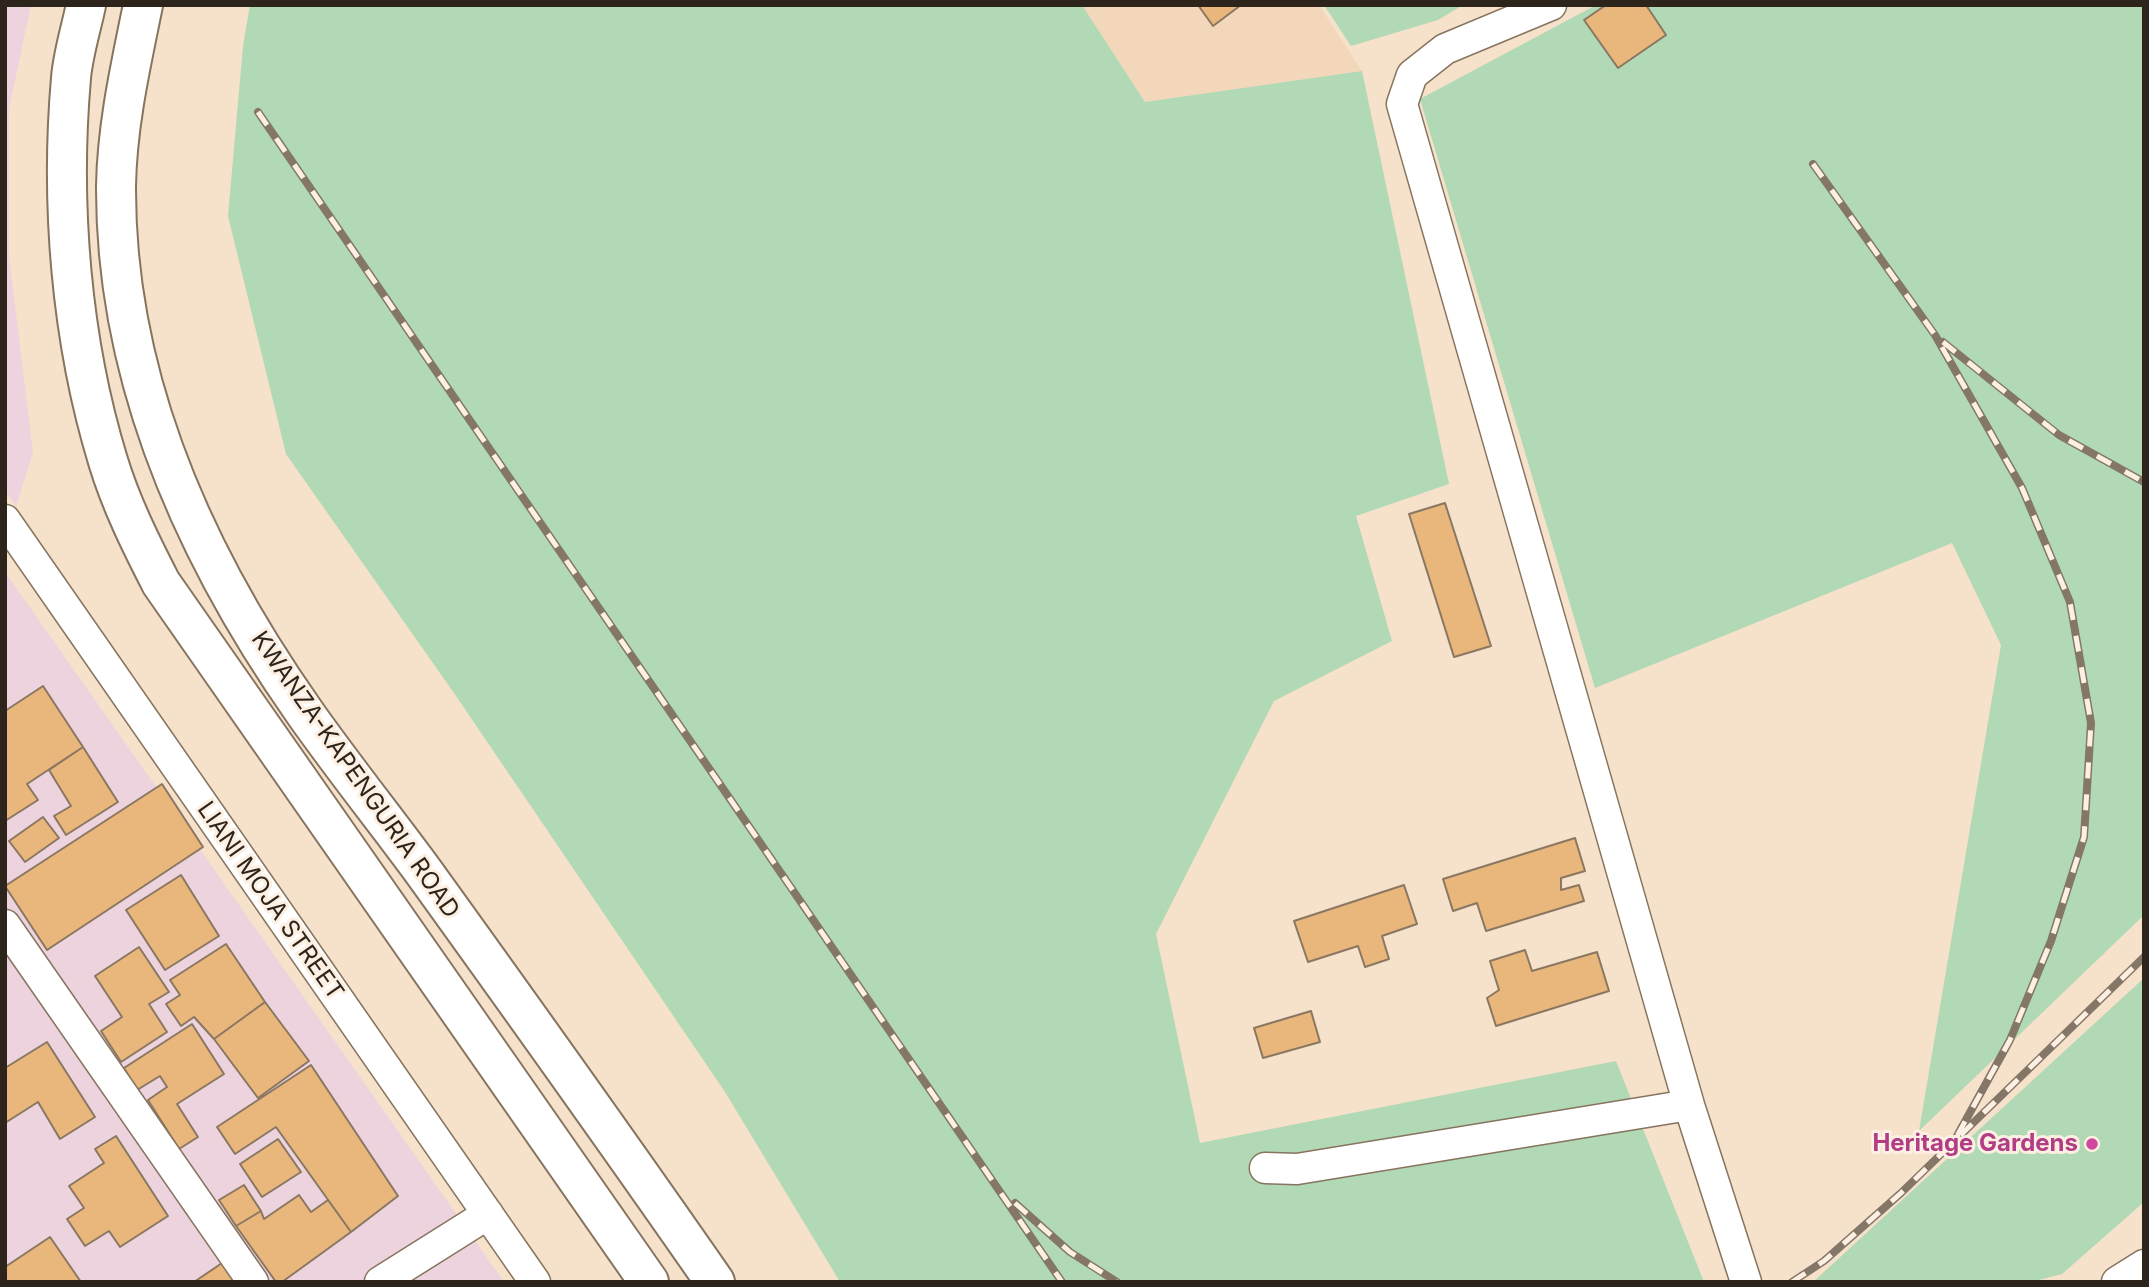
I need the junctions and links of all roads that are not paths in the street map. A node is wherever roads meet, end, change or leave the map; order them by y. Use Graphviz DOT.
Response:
graph roads {
  1 [pos="86,5"];
  2 [pos="143,5"];
  3 [pos="1551,5"];
  4 [pos="5,520"];
  5 [pos="5,925"];
  6 [pos="1689,1105"];
  7 [pos="1265,1168"];
  8 [pos="488,1214"];
  9 [pos="2144,1265"];
  10 [pos="253,1282"];
  11 [pos="380,1282"];
  12 [pos="535,1282"];
  13 [pos="649,1282"];
  14 [pos="715,1282"];
  15 [pos="1746,1282"];
  16 [pos="2118,1282"];
  1 -- 13 [label="highway, KWANZA-KAPENGURIA ROAD"];
  2 -- 14 [label="highway, KWANZA-KAPENGURIA ROAD"];
  3 -- 6 [label="street"];
  4 -- 8 [label="street, LIANI MOJA STREET"];
  5 -- 10 [label="street"];
  6 -- 7 [label="street"];
  6 -- 15 [label="street"];
  8 -- 11 [label="street"];
  8 -- 12 [label="street, LIANI MOJA STREET"];
  9 -- 16 [label="street"];
}
